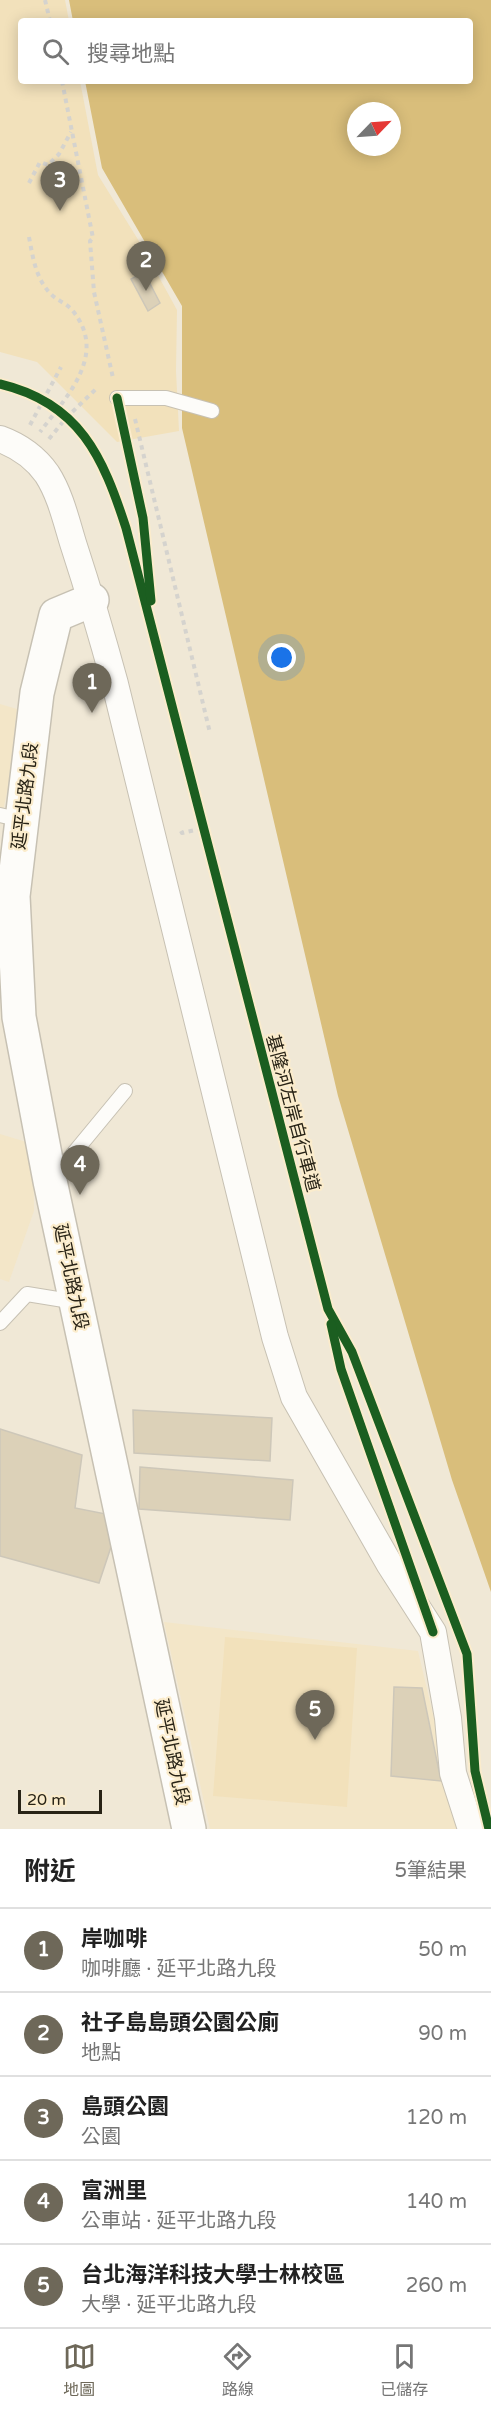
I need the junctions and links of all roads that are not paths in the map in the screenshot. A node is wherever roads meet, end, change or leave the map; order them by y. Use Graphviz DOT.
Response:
graph roads {
  1 [pos="117,398"];
  2 [pos="212,411"];
  3 [pos="0,439"];
  4 [pos="92,600"];
  5 [pos="11,818"];
  6 [pos="124,1090"];
  7 [pos="50,1181"];
  8 [pos="76,1302"];
  9 [pos="0,1323"];
  10 [pos="189,1829"];
  11 [pos="471,1829"];
  1 -- 2 [label="lane"];
  3 -- 4 [label="street"];
  4 -- 5 [label="street, 延平北路九段"];
  4 -- 11 [label="street"];
  5 -- 7 [label="street, 延平北路九段"];
  6 -- 7 [label="lane"];
  7 -- 8 [label="street, 延平北路九段"];
  8 -- 9 [label="lane"];
  8 -- 10 [label="street, 延平北路九段"];
}
